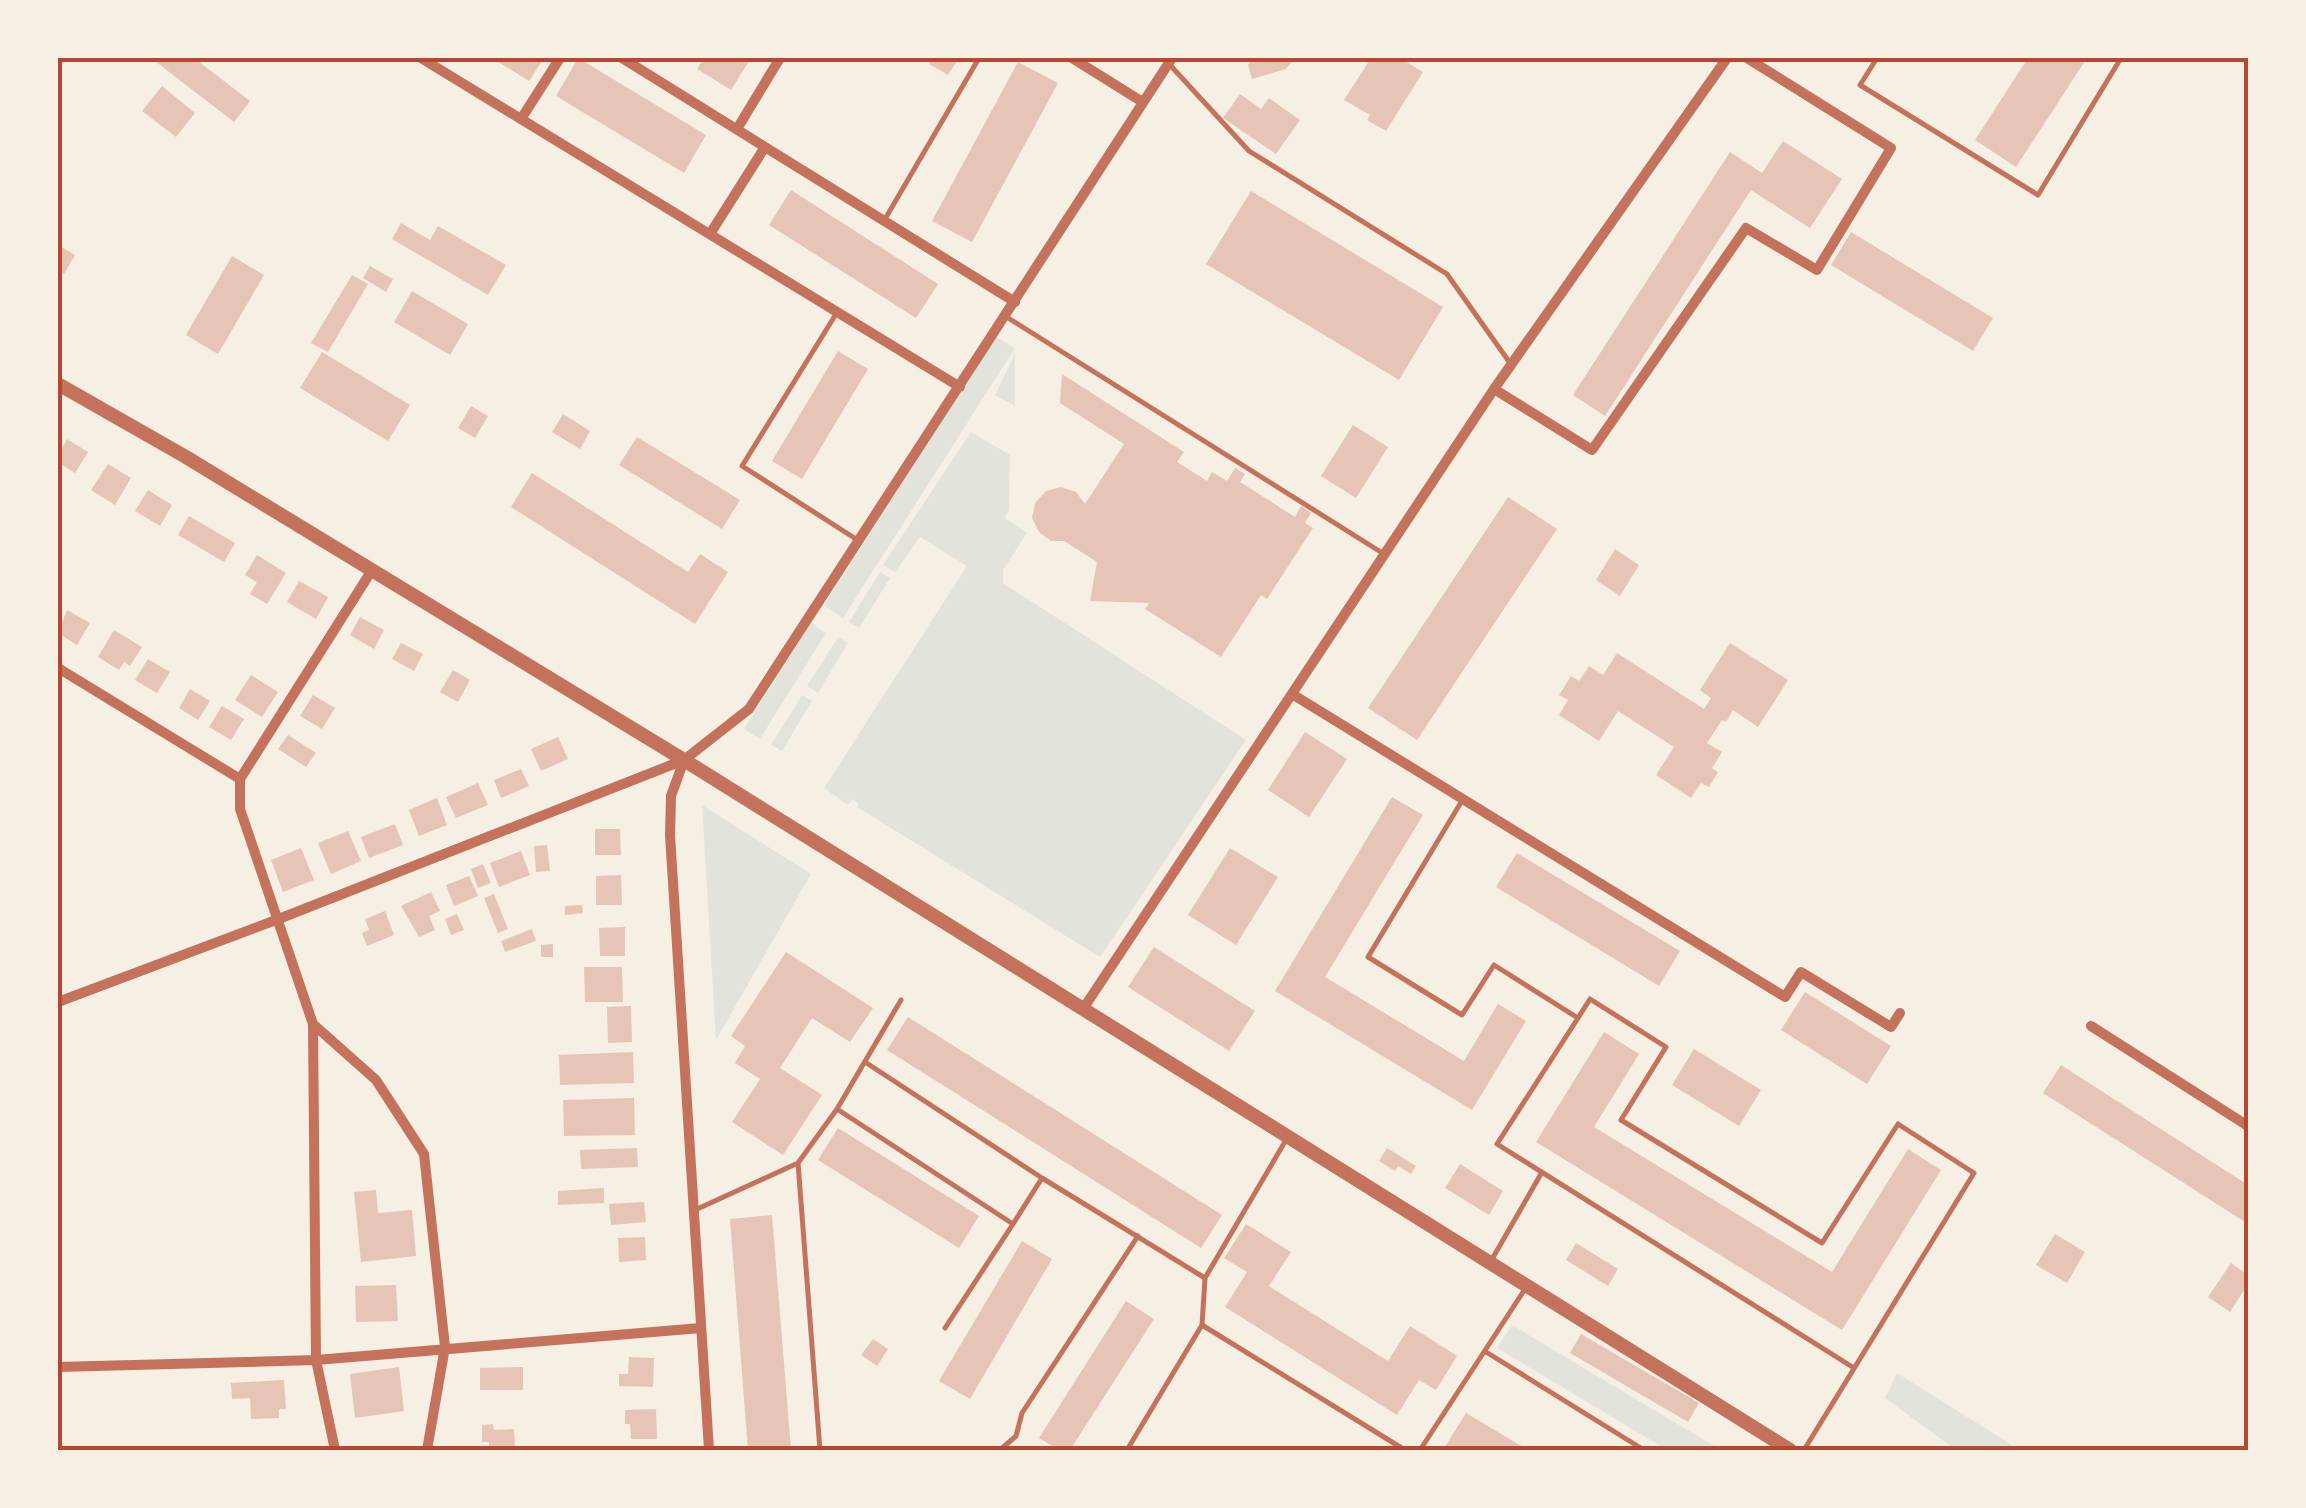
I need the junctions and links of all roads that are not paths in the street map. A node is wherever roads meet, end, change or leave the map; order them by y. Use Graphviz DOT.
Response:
graph roads {
  1 [pos="421,58"];
  2 [pos="560,58"];
  3 [pos="622,58"];
  4 [pos="780,58"];
  5 [pos="979,58"];
  6 [pos="1072,58"];
  7 [pos="1727,58"];
  8 [pos="1748,58"];
  9 [pos="1877,58"];
  10 [pos="2121,58"];
  11 [pos="1170,60"];
  12 [pos="440,62"];
  13 [pos="1141,101"];
  14 [pos="521,119"];
  15 [pos="736,130"];
  16 [pos="765,147"];
  17 [pos="884,221"];
  18 [pos="710,234"];
  19 [pos="1014,302"];
  20 [pos="838,312"];
  21 [pos="1006,316"];
  22 [pos="1511,364"];
  23 [pos="58,384"];
  24 [pos="960,387"];
  25 [pos="1494,389"];
  26 [pos="860,542"];
  27 [pos="1384,554"];
  28 [pos="372,570"];
  29 [pos="58,668"];
  30 [pos="1292,694"];
  31 [pos="684,760"];
  32 [pos="240,779"];
  33 [pos="1463,799"];
  34 [pos="276,920"];
  35 [pos="901,1000"];
  36 [pos="58,1002"];
  37 [pos="1083,1009"];
  38 [pos="1900,1014"];
  39 [pos="1578,1018"];
  40 [pos="313,1024"];
  41 [pos="2091,1026"];
  42 [pos="864,1062"];
  43 [pos="836,1109"];
  44 [pos="2248,1126"];
  45 [pos="1288,1137"];
  46 [pos="798,1163"];
  47 [pos="1542,1172"];
  48 [pos="1042,1178"];
  49 [pos="694,1210"];
  50 [pos="1013,1224"];
  51 [pos="1138,1236"];
  52 [pos="1490,1263"];
  53 [pos="1204,1278"];
  54 [pos="1527,1286"];
  55 [pos="1202,1325"];
  56 [pos="701,1328"];
  57 [pos="944,1328"];
  58 [pos="445,1347"];
  59 [pos="1486,1352"];
  60 [pos="316,1360"];
  61 [pos="58,1367"];
  62 [pos="1854,1368"];
  63 [pos="335,1450"];
  64 [pos="427,1450"];
  65 [pos="709,1450"];
  66 [pos="820,1450"];
  67 [pos="1000,1450"];
  68 [pos="1127,1450"];
  69 [pos="1405,1450"];
  70 [pos="1420,1450"];
  71 [pos="1644,1450"];
  72 [pos="1790,1450"];
  73 [pos="1804,1450"];
  1 -- 12 [label="street"];
  2 -- 14 [label="street"];
  3 -- 15 [label="street"];
  4 -- 15 [label="street"];
  5 -- 17 [label="lane"];
  6 -- 13 [label="street"];
  7 -- 22 [label="street"];
  8 -- 25 [label="street"];
  9 -- 10 [label="lane"];
  11 -- 13 [label="street"];
  11 -- 22 [label="lane"];
  12 -- 14 [label="street"];
  13 -- 19 [label="street"];
  14 -- 18 [label="street"];
  15 -- 16 [label="street"];
  16 -- 17 [label="street"];
  16 -- 18 [label="street"];
  17 -- 19 [label="street"];
  18 -- 20 [label="street"];
  19 -- 21 [label="street"];
  20 -- 24 [label="street"];
  20 -- 26 [label="lane"];
  21 -- 24 [label="street"];
  21 -- 27 [label="lane"];
  22 -- 25 [label="street"];
  23 -- 28 [label="street"];
  24 -- 26 [label="street"];
  25 -- 27 [label="street"];
  26 -- 31 [label="street"];
  27 -- 30 [label="street"];
  28 -- 31 [label="street"];
  28 -- 32 [label="street"];
  29 -- 32 [label="street"];
  30 -- 33 [label="street"];
  30 -- 37 [label="street"];
  31 -- 34 [label="street"];
  31 -- 37 [label="street"];
  31 -- 49 [label="street"];
  32 -- 34 [label="street"];
  33 -- 38 [label="street"];
  33 -- 39 [label="lane"];
  34 -- 36 [label="street"];
  34 -- 40 [label="street"];
  35 -- 42 [label="lane"];
  37 -- 45 [label="street"];
  39 -- 47 [label="lane"];
  39 -- 62 [label="lane"];
  40 -- 58 [label="street"];
  40 -- 60 [label="street"];
  41 -- 44 [label="street"];
  42 -- 43 [label="lane"];
  42 -- 48 [label="lane"];
  43 -- 46 [label="lane"];
  43 -- 50 [label="lane"];
  45 -- 52 [label="street"];
  45 -- 53 [label="lane"];
  46 -- 49 [label="lane"];
  46 -- 66 [label="lane"];
  47 -- 52 [label="lane"];
  47 -- 62 [label="lane"];
  48 -- 50 [label="lane"];
  48 -- 51 [label="lane"];
  49 -- 56 [label="street"];
  50 -- 57 [label="lane"];
  51 -- 53 [label="lane"];
  51 -- 67 [label="lane"];
  52 -- 54 [label="street"];
  53 -- 55 [label="lane"];
  54 -- 59 [label="lane"];
  54 -- 72 [label="street"];
  55 -- 68 [label="lane"];
  55 -- 69 [label="lane"];
  56 -- 58 [label="street"];
  56 -- 65 [label="street"];
  58 -- 60 [label="street"];
  58 -- 64 [label="street"];
  59 -- 70 [label="lane"];
  59 -- 71 [label="lane"];
  60 -- 61 [label="street"];
  60 -- 63 [label="street"];
  62 -- 73 [label="lane"];
}
